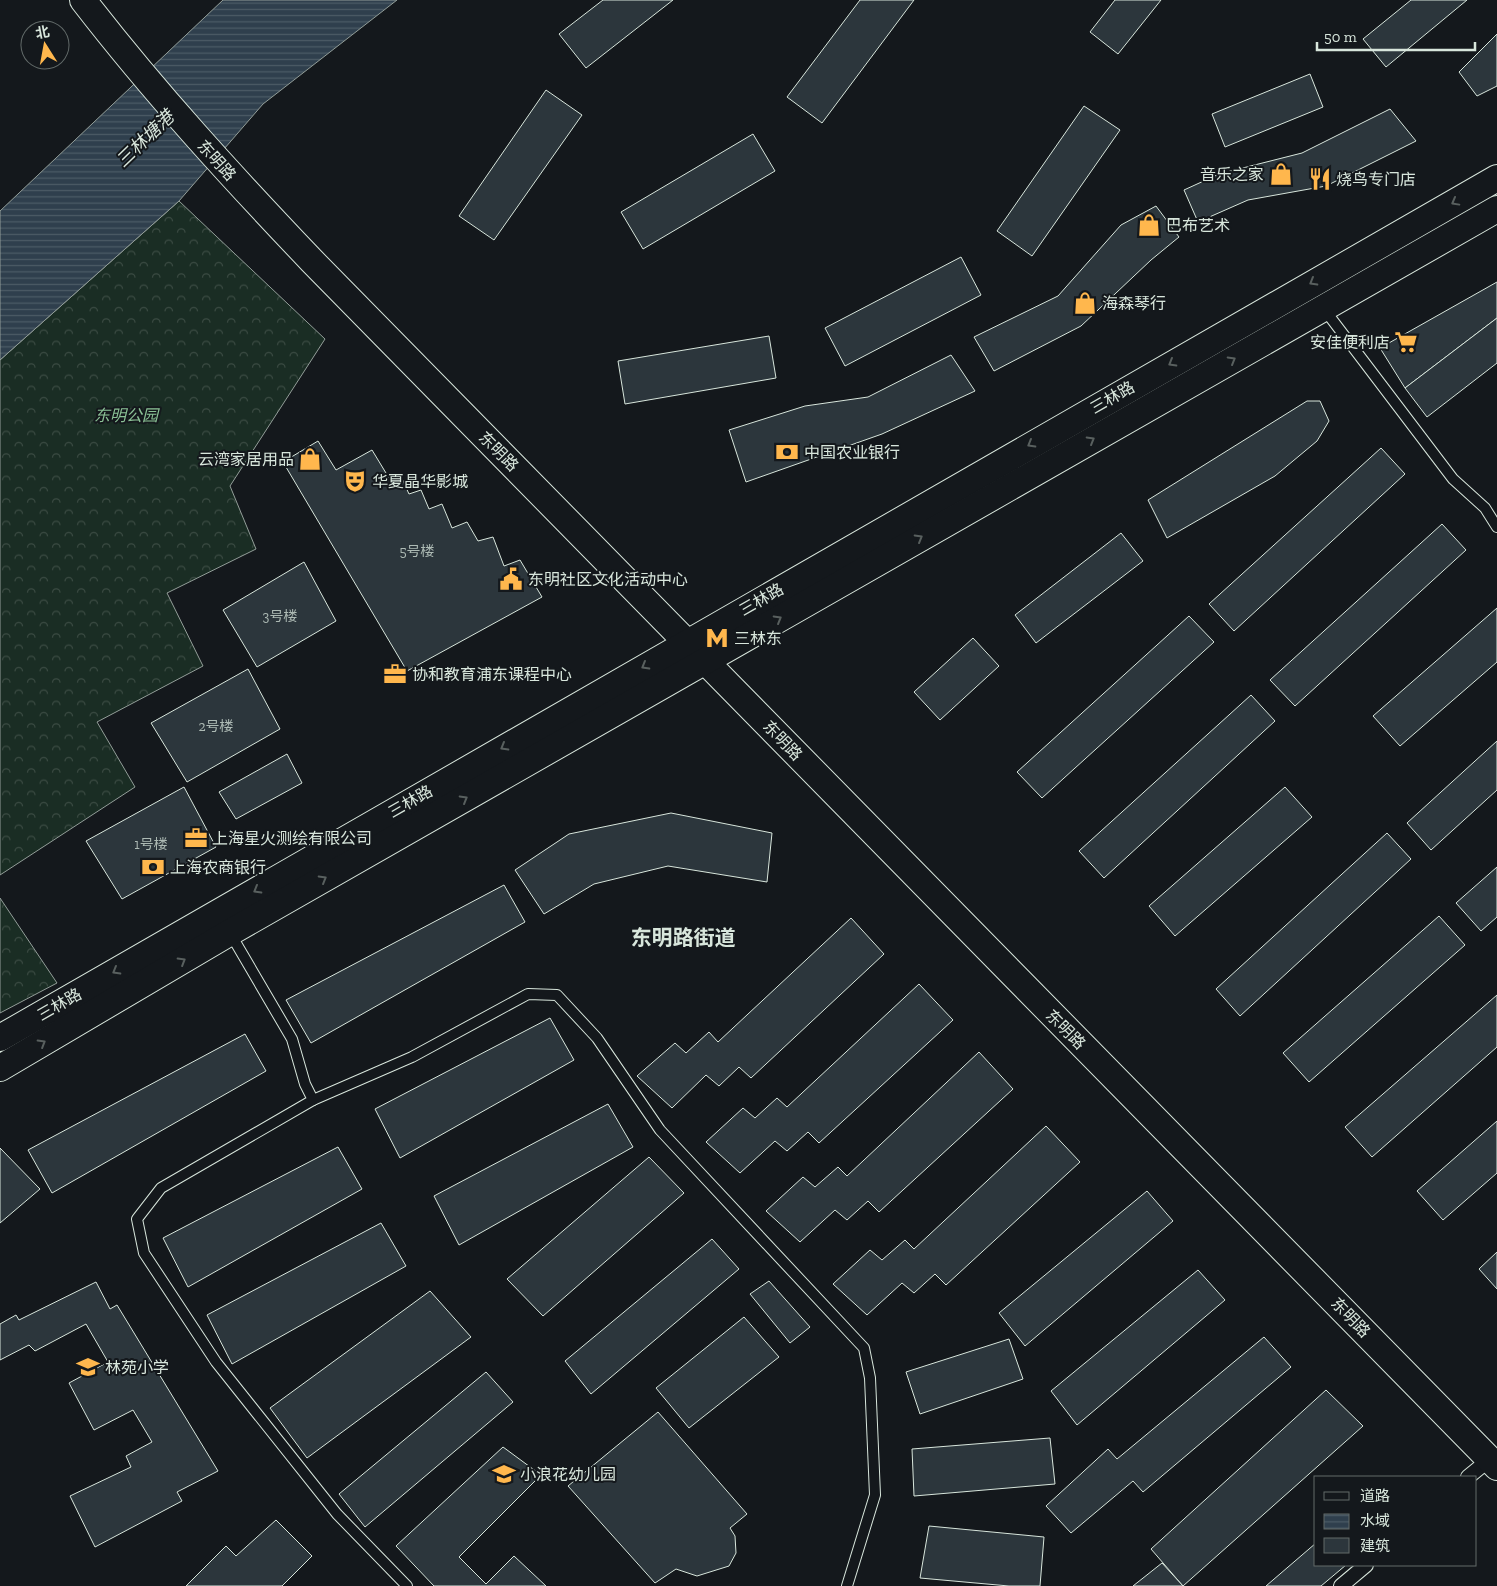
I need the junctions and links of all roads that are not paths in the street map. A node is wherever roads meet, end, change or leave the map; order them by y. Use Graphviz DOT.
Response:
graph roads {
  1 [pos="83,0"];
  2 [pos="1497,178"];
  3 [pos="1497,209"];
  4 [pos="1323,308"];
  5 [pos="1497,528"];
  6 [pos="687,641"];
  7 [pos="705,660"];
  8 [pos="229,933"];
  9 [pos="0,1038"];
  10 [pos="0,1068"];
  11 [pos="313,1100"];
  12 [pos="1493,1463"];
  13 [pos="1470,1476"];
  14 [pos="1365,1566"];
  15 [pos="407,1586"];
  16 [pos="847,1586"];
  17 [pos="1342,1586"];
  1 -- 6 [label="main road, 东明路"];
  2 -- 6 [label="main road, 三林路, one-way"];
  3 -- 4 [label="main road, 三林路"];
  4 -- 5 [label="lane"];
  7 -- 4 [label="main road, 三林路, one-way"];
  6 -- 7 [label="main road, 东明路"];
  6 -- 9 [label="main road, 三林路, one-way"];
  8 -- 7 [label="main road, 三林路, one-way"];
  7 -- 12 [label="main road, 东明路"];
  10 -- 8 [label="main road, 三林路, one-way"];
  8 -- 11 [label="lane"];
  11 -- 15 [label="lane"];
  11 -- 16 [label="lane"];
  12 -- 13 [label="street"];
  14 -- 17 [label="street"];
}
